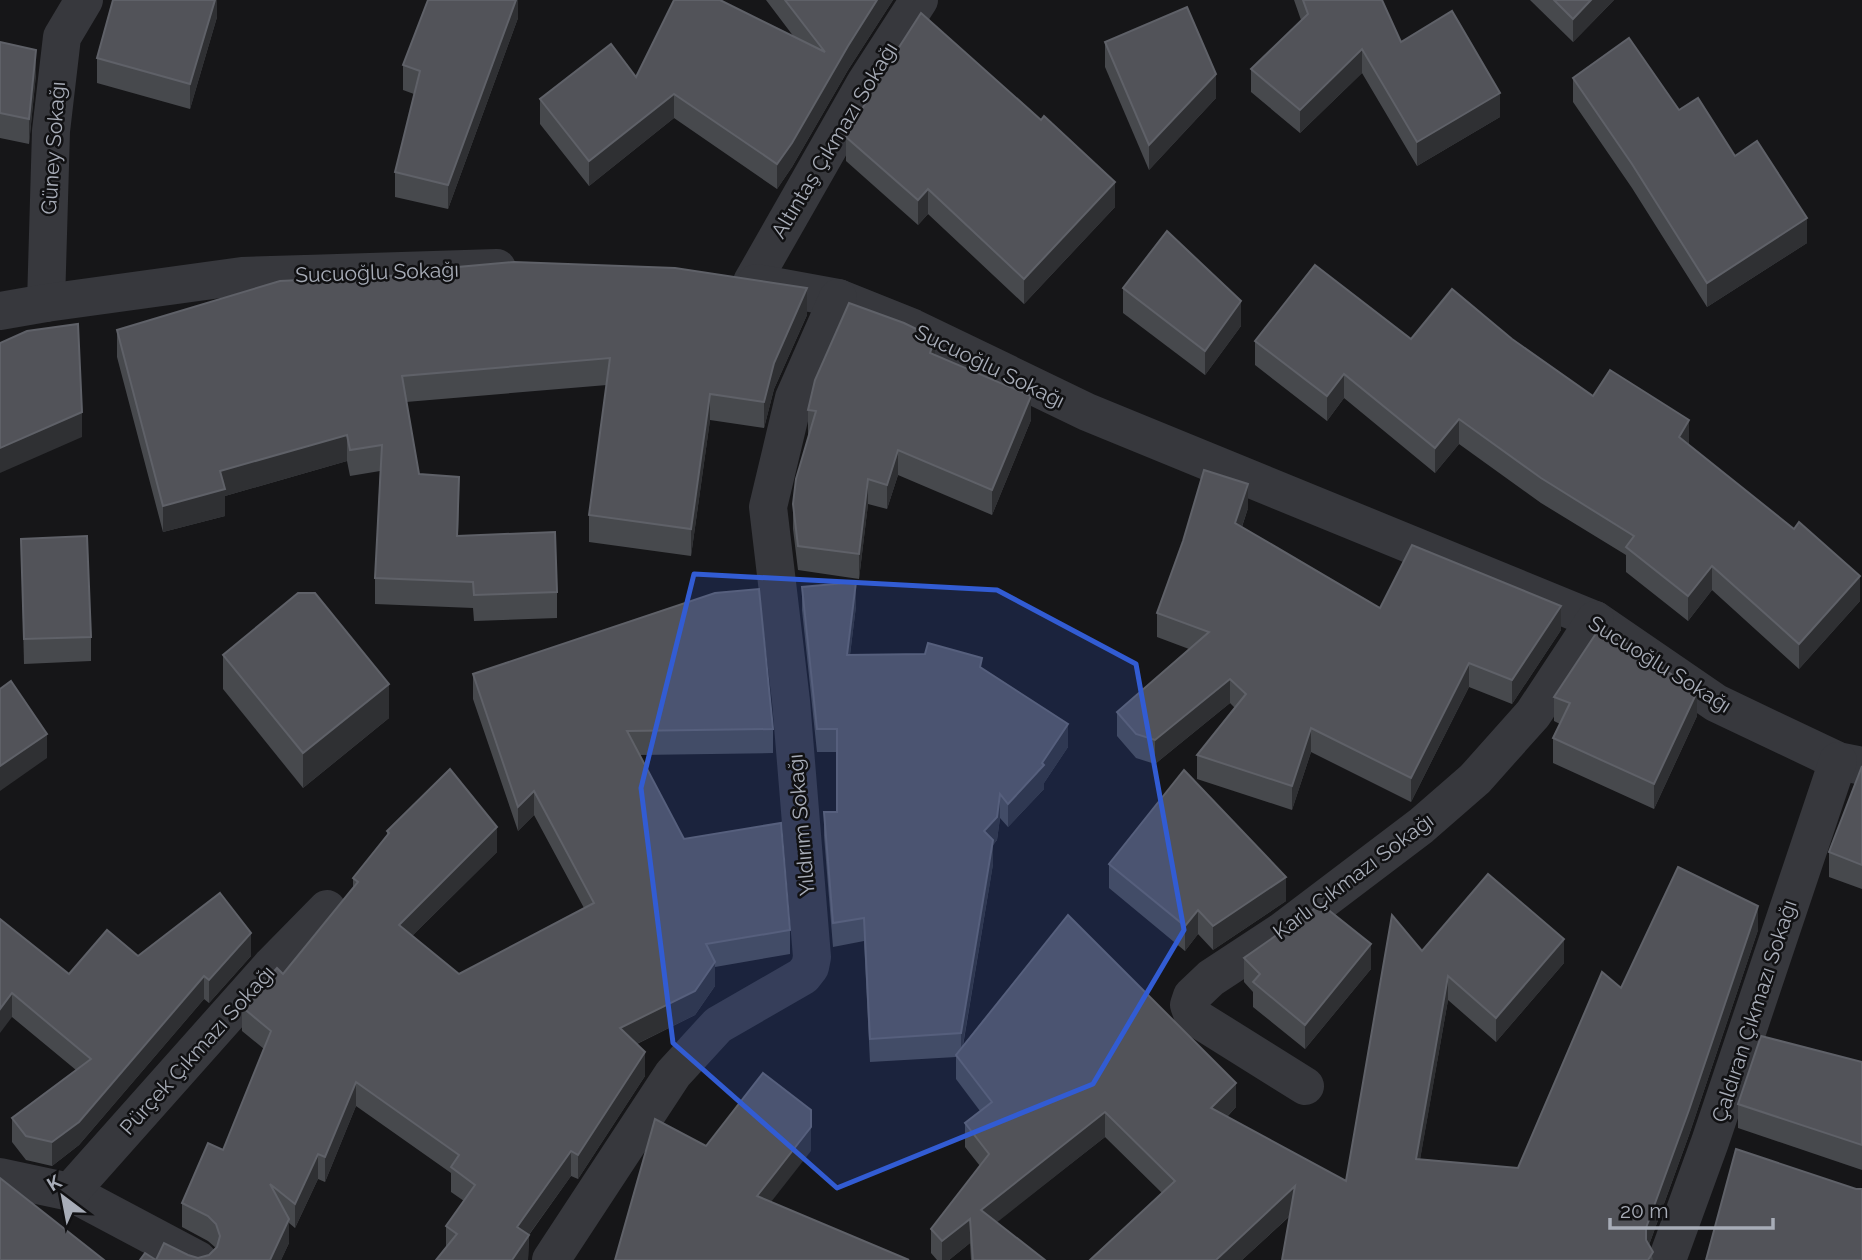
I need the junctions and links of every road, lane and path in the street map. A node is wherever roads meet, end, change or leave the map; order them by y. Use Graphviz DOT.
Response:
graph roads {
  1 [pos="85,0"];
  2 [pos="919,0"];
  3 [pos="529,268"];
  4 [pos="738,280"];
  5 [pos="838,299"];
  6 [pos="46,303"];
  7 [pos="0,311"];
  8 [pos="0,325"];
  9 [pos="1595,620"];
  10 [pos="1850,764"];
  11 [pos="327,909"];
  12 [pos="1305,1087"];
  13 [pos="1710,1142"];
  14 [pos="1748,1155"];
  15 [pos="0,1177"];
  16 [pos="70,1192"];
  17 [pos="198,1260"];
  18 [pos="551,1260"];
  19 [pos="1667,1260"];
  1 -- 6 [label="street, Güney Sokağı"];
  2 -- 4 [label="street, Altıntaş Çıkmazı Sokağı"];
  3 -- 6 [label="street, Sucuoğlu Sokağı"];
  4 -- 5 [label="street, Sucuoğlu Sokağı"];
  5 -- 9 [label="street, Sucuoğlu Sokağı"];
  5 -- 18 [label="street, Yıldırım Sokağı"];
  6 -- 7 [label="street, Sucuoğlu Sokağı"];
  6 -- 8 [label="street, Sucuoğlu Sokağı"];
  9 -- 10 [label="street, Sucuoğlu Sokağı"];
  9 -- 12 [label="street, Karlı Çıkmazı Sokağı"];
  10 -- 13 [label="street, Çaldıran Çıkmazı Sokağı"];
  11 -- 16 [label="street, Pürçek Çıkmazı Sokağı"];
  13 -- 14 [label="street"];
  13 -- 19 [label="street, Çaldıran Çıkmazı Sokağı"];
  15 -- 16 [label="street"];
  16 -- 17 [label="street"];
}
